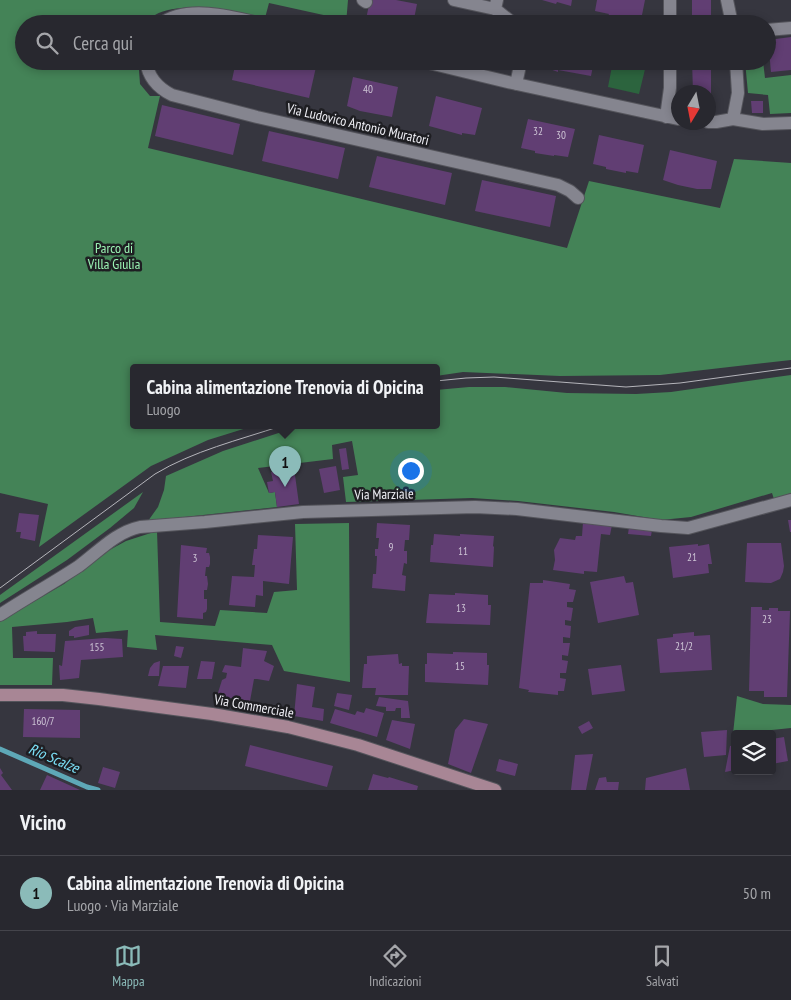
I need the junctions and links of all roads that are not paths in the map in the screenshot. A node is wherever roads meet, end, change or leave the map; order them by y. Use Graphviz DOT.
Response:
graph roads {
  1 [pos="454,0"];
  2 [pos="670,0"];
  3 [pos="727,0"];
  4 [pos="496,4"];
  5 [pos="188,15"];
  6 [pos="222,15"];
  7 [pos="506,15"];
  8 [pos="670,15"];
  9 [pos="730,15"];
  10 [pos="791,28"];
  11 [pos="776,29"];
  12 [pos="149,70"];
  13 [pos="458,70"];
  14 [pos="519,70"];
  15 [pos="670,70"];
  16 [pos="737,70"];
  17 [pos="516,84"];
  18 [pos="671,103"];
  19 [pos="671,118"];
  20 [pos="733,120"];
  21 [pos="716,122"];
  22 [pos="791,123"];
  23 [pos="578,198"];
  24 [pos="791,500"];
  25 [pos="0,614"];
  26 [pos="0,695"];
  27 [pos="495,790"];
  1 -- 4 [label="street"];
  2 -- 8 [label="street"];
  3 -- 9 [label="street"];
  4 -- 7 [label="street"];
  5 -- 6 [label="street"];
  10 -- 11 [label="street"];
  12 -- 23 [label="street, Via Ludovico Antonio Muratori"];
  13 -- 17 [label="street"];
  14 -- 17 [label="street"];
  15 -- 18 [label="street"];
  16 -- 20 [label="street"];
  17 -- 19 [label="street"];
  20 -- 21 [label="street"];
  20 -- 22 [label="street"];
  24 -- 25 [label="street, Via Marziale"];
  26 -- 27 [label="main road, Via Commerciale"];
}
